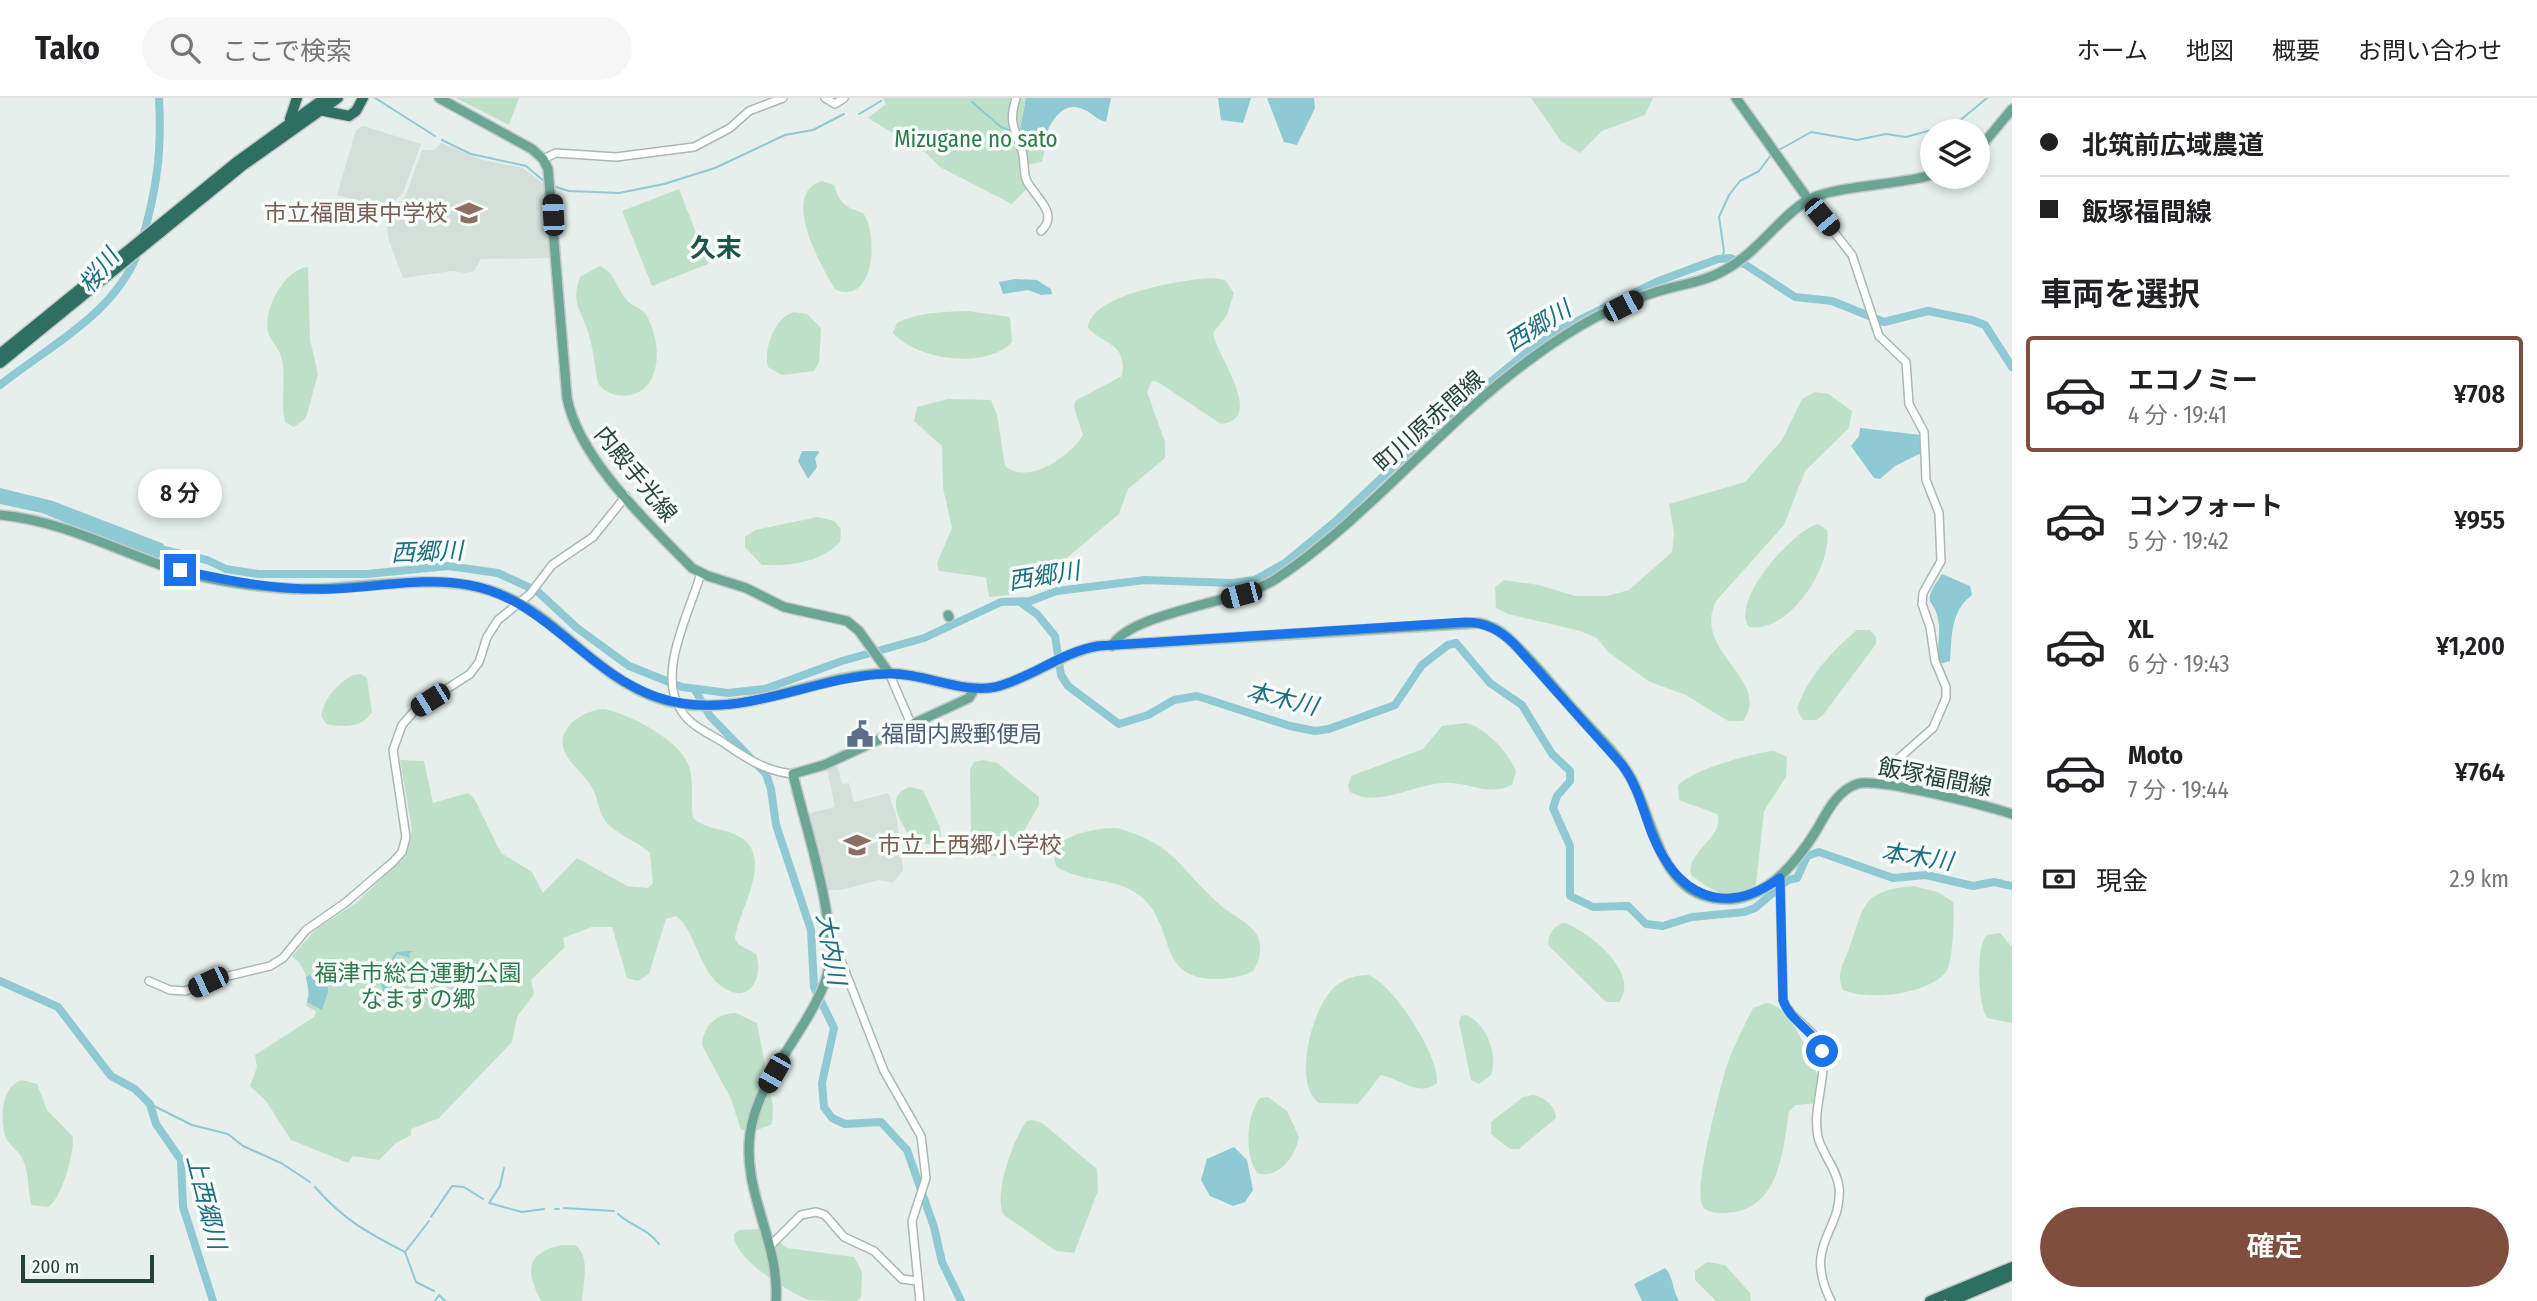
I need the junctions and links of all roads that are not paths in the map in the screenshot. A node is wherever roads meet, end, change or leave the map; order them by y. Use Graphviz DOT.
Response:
graph roads {
  1 [pos="297,98"];
  2 [pos="325,98"];
  3 [pos="339,98"];
  4 [pos="439,98"];
  5 [pos="783,98"];
  6 [pos="825,98"];
  7 [pos="844,98"];
  8 [pos="1016,98"];
  9 [pos="1736,98"];
  10 [pos="361,100"];
  11 [pos="315,108"];
  12 [pos="2012,109"];
  13 [pos="285,125"];
  14 [pos="1990,136"];
  15 [pos="543,159"];
  16 [pos="1920,177"];
  17 [pos="1808,200"];
  18 [pos="163,225"];
  19 [pos="1041,231"];
  20 [pos="3,356"];
  21 [pos="626,496"];
  22 [pos="0,515"];
  23 [pos="701,573"];
  24 [pos="521,603"];
  25 [pos="1112,646"];
  26 [pos="889,673"];
  27 [pos="975,688"];
  28 [pos="677,703"];
  29 [pos="912,726"];
  30 [pos="793,774"];
  31 [pos="1880,783"];
  32 [pos="2012,814"];
  33 [pos="1780,881"];
  34 [pos="831,956"];
  35 [pos="149,981"];
  36 [pos="770,1246"];
  37 [pos="2012,1267"];
  38 [pos="2012,1275"];
  39 [pos="917,1281"];
  40 [pos="776,1301"];
  41 [pos="920,1301"];
  42 [pos="1831,1301"];
  43 [pos="1930,1301"];
  44 [pos="1951,1301"];
  1 -- 11 [label="highway"];
  1 -- 13 [label="highway"];
  2 -- 11 [label="highway"];
  3 -- 10 [label="highway"];
  3 -- 11 [label="highway"];
  4 -- 15 [label="main road"];
  5 -- 15 [label="street"];
  6 -- 7 [label="street"];
  8 -- 19 [label="street"];
  9 -- 17 [label="main road"];
  10 -- 11 [label="highway"];
  11 -- 13 [label="highway"];
  11 -- 18 [label="highway"];
  12 -- 14 [label="main road"];
  13 -- 18 [label="highway"];
  15 -- 21 [label="main road, 内殿手光線"];
  16 -- 17 [label="main road"];
  17 -- 25 [label="main road, 町川原赤間線"];
  17 -- 31 [label="street"];
  18 -- 20 [label="highway"];
  21 -- 23 [label="main road, 内殿手光線"];
  21 -- 24 [label="street"];
  22 -- 24 [label="main road, 飯塚福間線"];
  23 -- 26 [label="main road, 内殿手光線"];
  23 -- 28 [label="street"];
  24 -- 28 [label="main road, 飯塚福間線"];
  24 -- 35 [label="street"];
  25 -- 27 [label="main road, 飯塚福間線"];
  25 -- 33 [label="main road, 飯塚福間線"];
  26 -- 27 [label="main road, 飯塚福間線"];
  26 -- 28 [label="main road, 飯塚福間線"];
  26 -- 29 [label="street"];
  27 -- 29 [label="main road"];
  28 -- 30 [label="street"];
  29 -- 30 [label="main road"];
  30 -- 34 [label="main road"];
  31 -- 32 [label="main road, 飯塚福間線"];
  31 -- 33 [label="main road, 飯塚福間線"];
  33 -- 42 [label="street"];
  34 -- 36 [label="main road"];
  34 -- 39 [label="street"];
  36 -- 39 [label="street"];
  36 -- 40 [label="main road"];
  37 -- 43 [label="highway"];
  38 -- 44 [label="highway"];
  39 -- 41 [label="street"];
}
